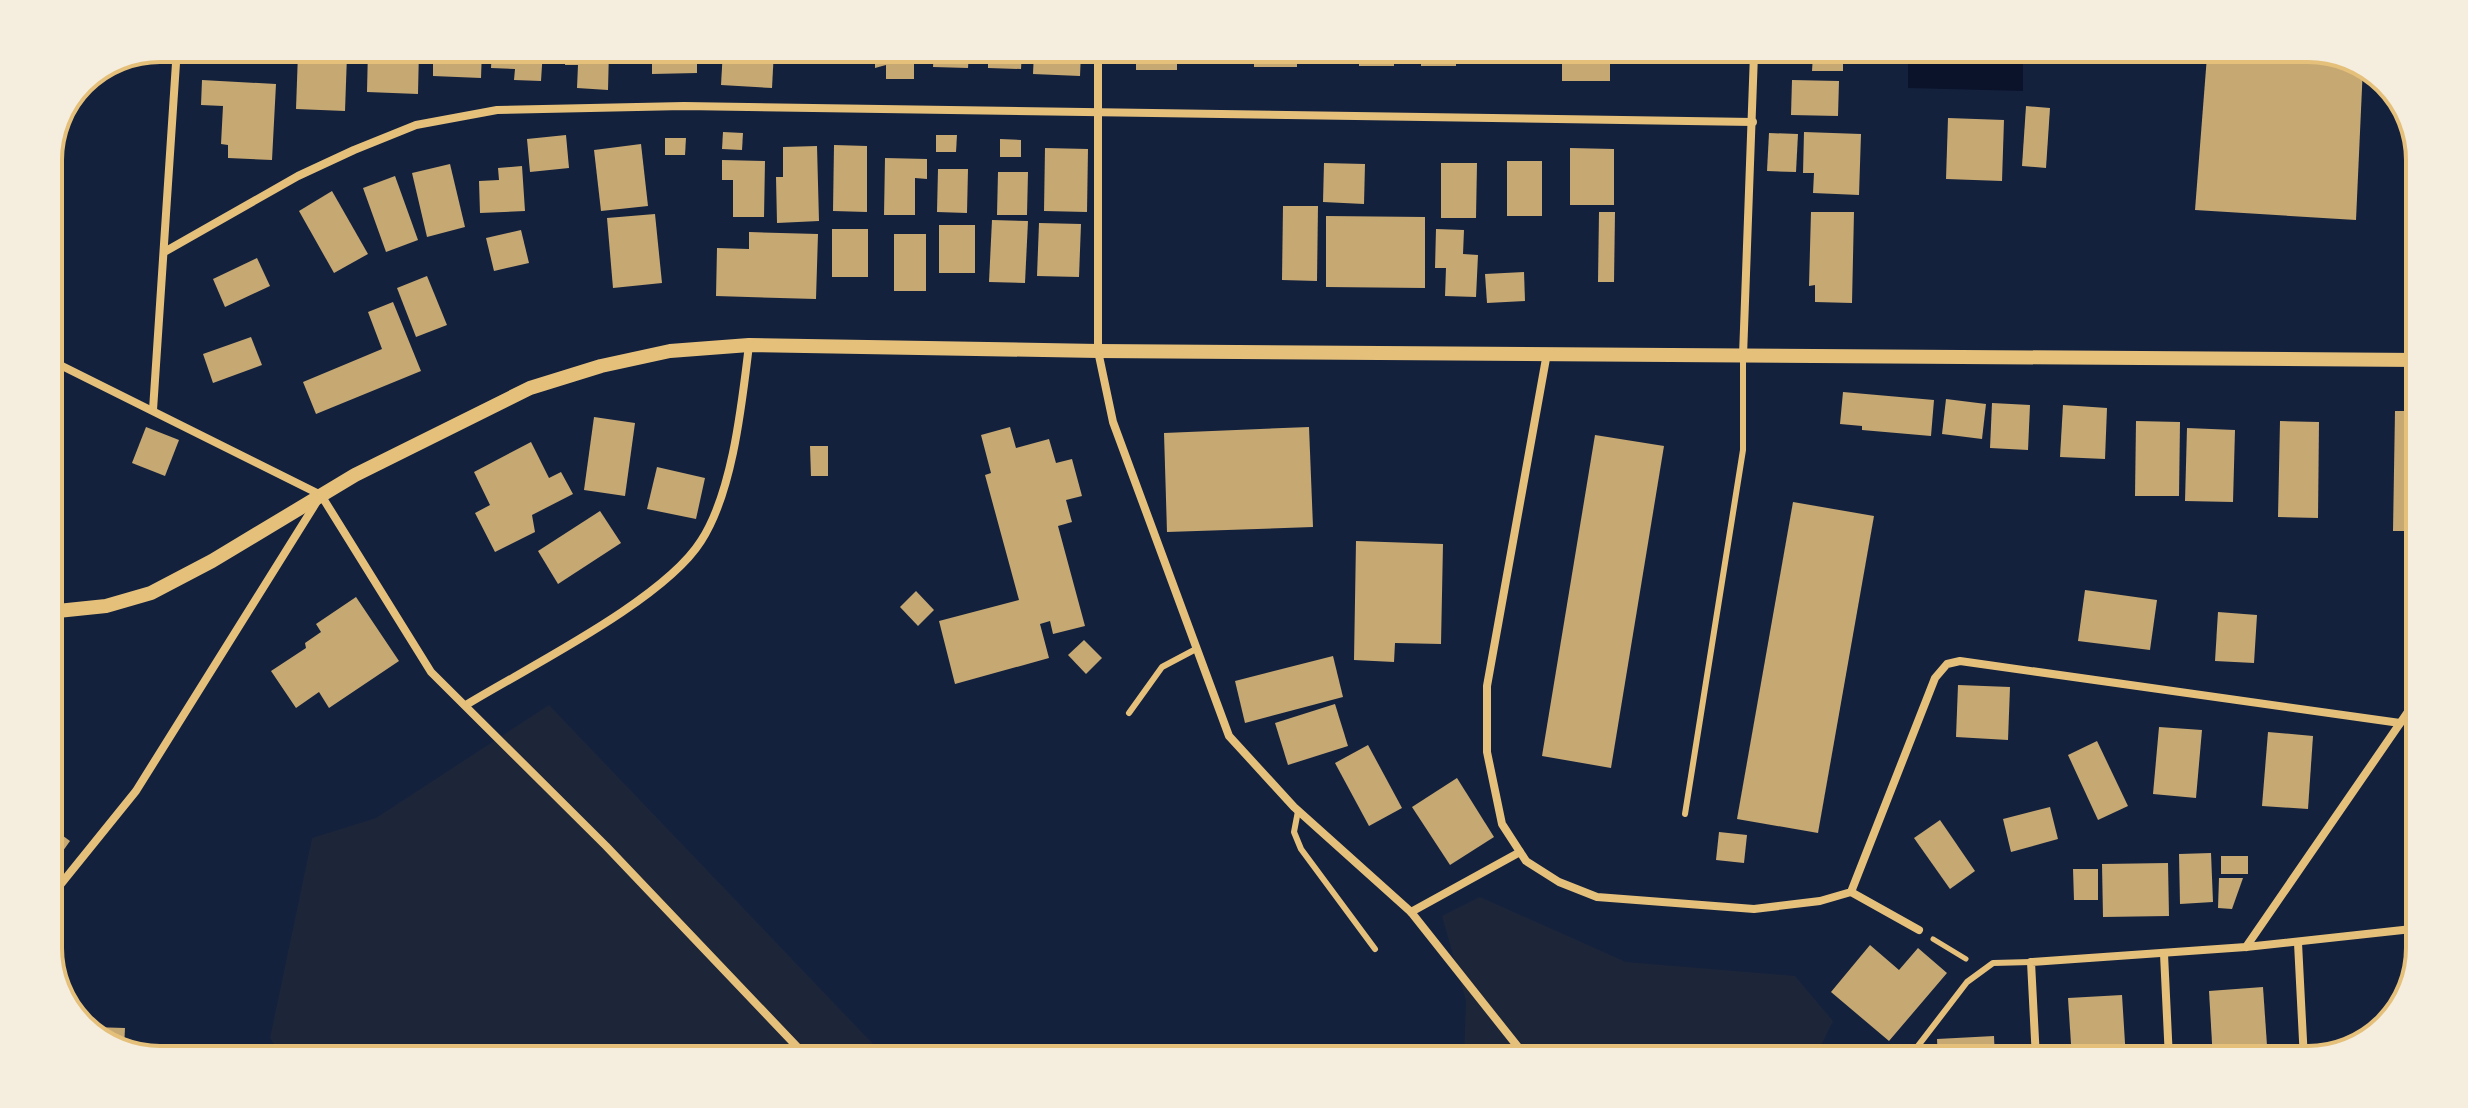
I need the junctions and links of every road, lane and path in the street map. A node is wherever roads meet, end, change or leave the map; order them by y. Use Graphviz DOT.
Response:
graph roads {
  1 [pos="176,62"];
  2 [pos="1098,62"];
  3 [pos="1754,62"];
  4 [pos="1098,114"];
  5 [pos="1753,122"];
  6 [pos="166,251"];
  7 [pos="749,345"];
  8 [pos="1098,351"];
  9 [pos="1547,353"];
  10 [pos="1743,356"];
  11 [pos="2406,360"];
  12 [pos="62,366"];
  13 [pos="153,410"];
  14 [pos="321,495"];
  15 [pos="62,611"];
  16 [pos="1196,649"];
  17 [pos="466,705"];
  18 [pos="1129,713"];
  19 [pos="2406,714"];
  20 [pos="2400,723"];
  21 [pos="1298,811"];
  22 [pos="1685,814"];
  23 [pos="1520,852"];
  24 [pos="62,883"];
  25 [pos="1851,892"];
  26 [pos="1411,912"];
  27 [pos="1919,930"];
  28 [pos="2406,930"];
  29 [pos="2298,943"];
  30 [pos="2246,947"];
  31 [pos="1375,949"];
  32 [pos="2164,954"];
  33 [pos="2031,962"];
  34 [pos="1983,971"];
  35 [pos="796,1046"];
  36 [pos="1517,1046"];
  37 [pos="1917,1046"];
  38 [pos="2035,1046"];
  39 [pos="2168,1046"];
  40 [pos="2303,1046"];
  1 -- 6 [label="street"];
  2 -- 4 [label="street"];
  3 -- 5 [label="street"];
  4 -- 5 [label="street"];
  4 -- 6 [label="street"];
  4 -- 8 [label="street"];
  5 -- 10 [label="street"];
  6 -- 13 [label="street"];
  7 -- 8 [label="street"];
  7 -- 14 [label="street"];
  7 -- 17 [label="street"];
  8 -- 9 [label="street"];
  8 -- 16 [label="street"];
  9 -- 10 [label="street"];
  9 -- 23 [label="street"];
  10 -- 11 [label="street"];
  10 -- 22 [label="lane"];
  12 -- 13 [label="street"];
  13 -- 14 [label="street"];
  14 -- 15 [label="street"];
  14 -- 17 [label="street"];
  14 -- 24 [label="street"];
  16 -- 18 [label="lane"];
  16 -- 21 [label="street"];
  17 -- 35 [label="street"];
  19 -- 20 [label="street"];
  20 -- 25 [label="street"];
  20 -- 30 [label="street"];
  21 -- 26 [label="street"];
  21 -- 31 [label="lane"];
  23 -- 25 [label="street"];
  23 -- 26 [label="street"];
  25 -- 27 [label="street"];
  26 -- 36 [label="street"];
  27 -- 34 [label="path"];
  28 -- 29 [label="street"];
  29 -- 30 [label="street"];
  29 -- 40 [label="street"];
  30 -- 32 [label="street"];
  32 -- 33 [label="street"];
  32 -- 39 [label="street"];
  33 -- 34 [label="lane"];
  33 -- 38 [label="street"];
  34 -- 37 [label="lane"];
}
